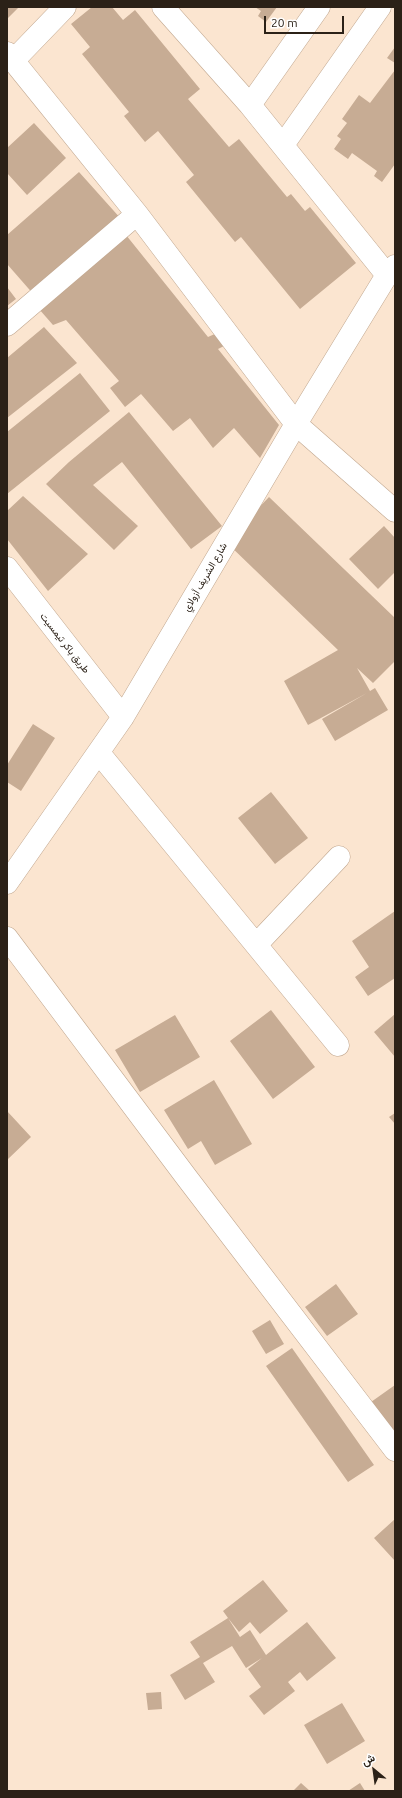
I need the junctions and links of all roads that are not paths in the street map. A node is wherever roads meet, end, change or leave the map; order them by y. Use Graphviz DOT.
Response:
graph roads {
  1 [pos="65,7"];
  2 [pos="163,7"];
  3 [pos="319,7"];
  4 [pos="380,7"];
  5 [pos="10,57"];
  6 [pos="250,105"];
  7 [pos="283,145"];
  8 [pos="137,214"];
  9 [pos="391,271"];
  10 [pos="7,325"];
  11 [pos="296,424"];
  12 [pos="395,511"];
  13 [pos="7,568"];
  14 [pos="123,717"];
  15 [pos="99,752"];
  16 [pos="339,856"];
  17 [pos="7,883"];
  18 [pos="7,938"];
  19 [pos="256,945"];
  20 [pos="338,1045"];
  21 [pos="395,1450"];
  1 -- 5 [label="street"];
  2 -- 6 [label="street"];
  3 -- 6 [label="street"];
  4 -- 7 [label="street"];
  5 -- 8 [label="street"];
  6 -- 7 [label="street"];
  7 -- 9 [label="street"];
  8 -- 10 [label="street"];
  8 -- 11 [label="street"];
  9 -- 11 [label="street, شارع الشريف أزولاي"];
  11 -- 12 [label="street"];
  11 -- 14 [label="street, شارع الشريف أزولاي"];
  13 -- 14 [label="street, طريق باكر تيمسيت"];
  14 -- 15 [label="street, شارع الشريف أزولاي"];
  15 -- 17 [label="street, شارع الشريف أزولاي"];
  15 -- 19 [label="street"];
  16 -- 19 [label="street"];
  18 -- 21 [label="street"];
  19 -- 20 [label="street"];
}
